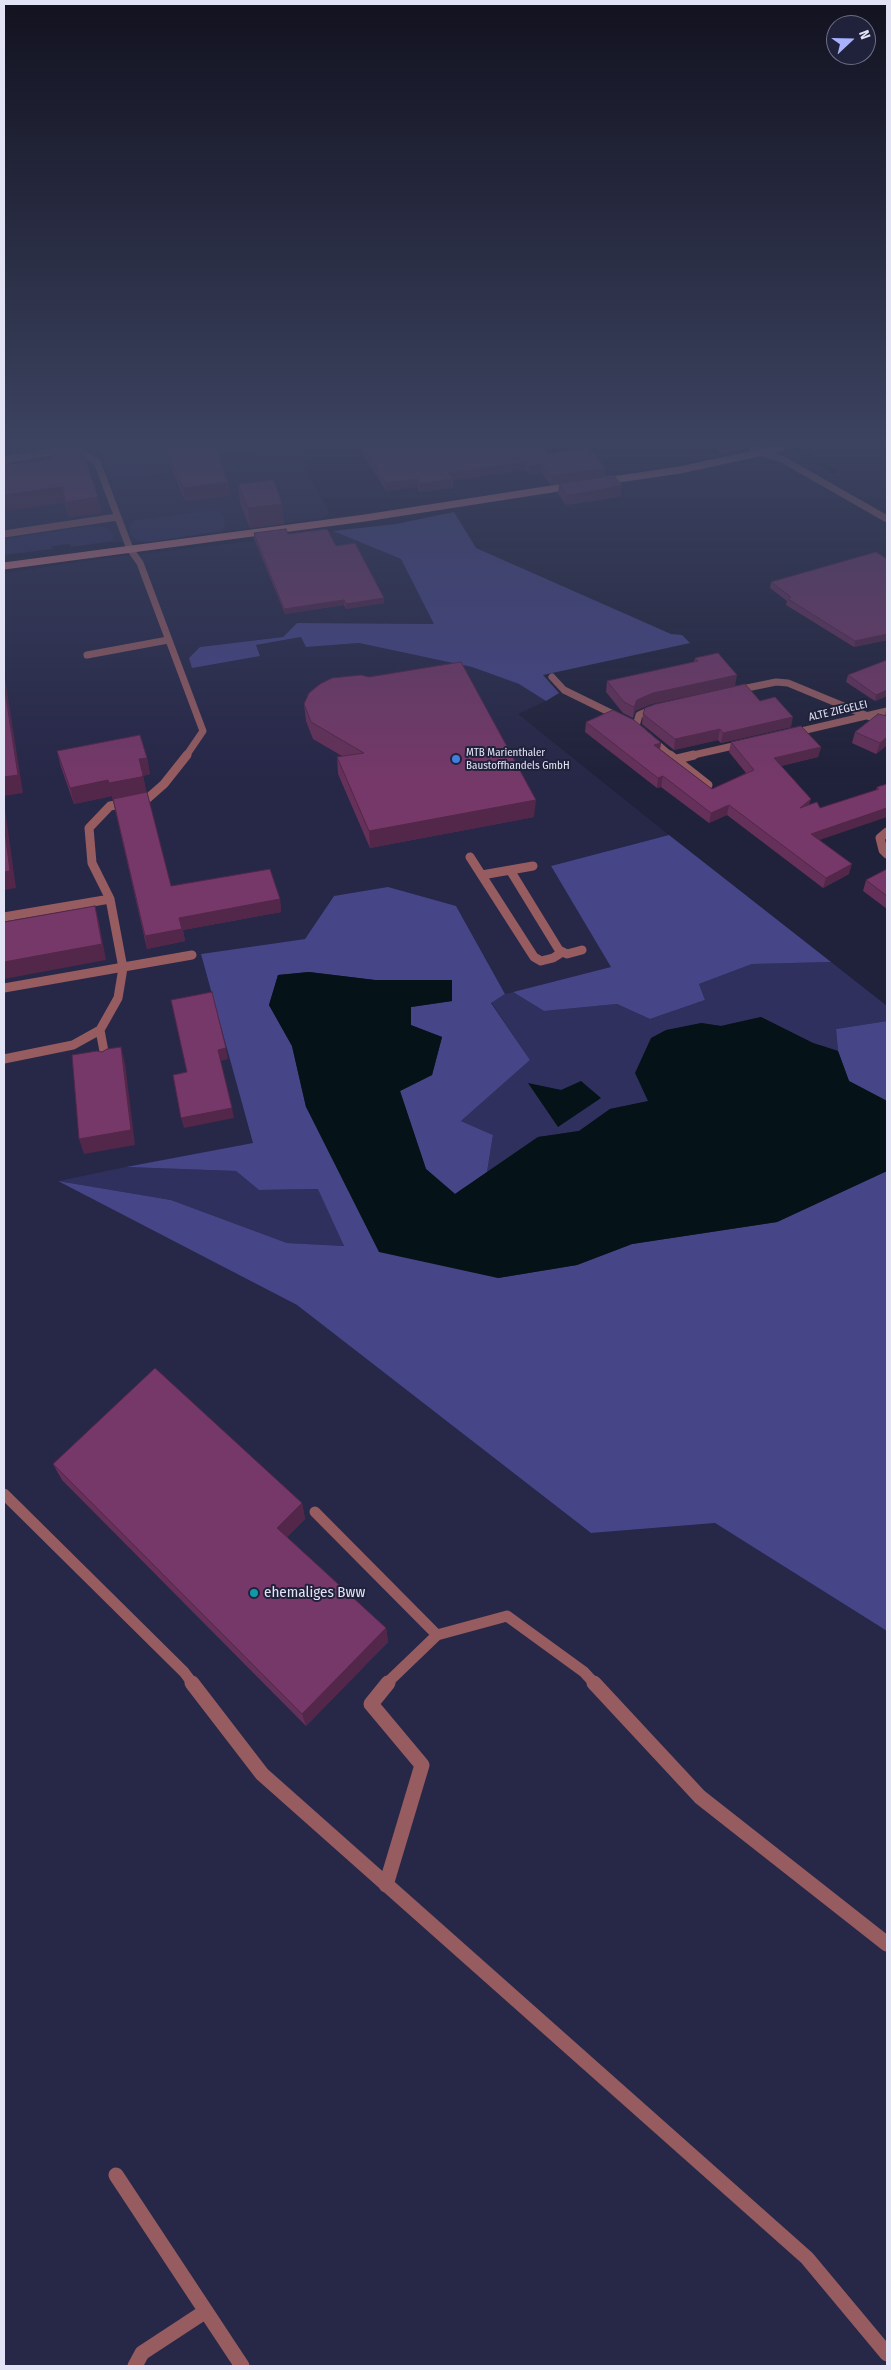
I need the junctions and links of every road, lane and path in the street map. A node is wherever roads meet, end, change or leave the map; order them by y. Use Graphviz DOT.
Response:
graph roads {
  1 [pos="59,559"];
  2 [pos="136,559"];
  3 [pos="4,566"];
  4 [pos="168,640"];
  5 [pos="87,655"];
  6 [pos="552,677"];
  7 [pos="729,692"];
  8 [pos="663,706"];
  9 [pos="887,711"];
  10 [pos="869,716"];
  11 [pos="887,724"];
  12 [pos="636,726"];
  13 [pos="782,735"];
  14 [pos="754,742"];
  15 [pos="677,759"];
  16 [pos="708,785"];
  17 [pos="887,832"];
  18 [pos="887,854"];
  19 [pos="470,857"];
  20 [pos="533,866"];
  21 [pos="510,870"];
  22 [pos="482,875"];
  23 [pos="110,899"];
  24 [pos="4,917"];
  25 [pos="582,950"];
  26 [pos="562,953"];
  27 [pos="192,955"];
  28 [pos="123,968"];
  29 [pos="4,988"];
  30 [pos="100,1030"];
  31 [pos="4,1059"];
  32 [pos="106,1062"];
  33 [pos="4,1494"];
  34 [pos="315,1512"];
  35 [pos="437,1635"];
  36 [pos="386,1885"];
  37 [pos="887,1944"];
  38 [pos="116,2175"];
  39 [pos="206,2311"];
  40 [pos="887,2354"];
  41 [pos="135,2366"];
  42 [pos="242,2366"];
  1 -- 3 [label="main road"];
  2 -- 4 [label="street"];
  4 -- 5 [label="street"];
  4 -- 23 [label="street"];
  6 -- 12 [label="street"];
  7 -- 10 [label="street"];
  8 -- 12 [label="street"];
  9 -- 10 [label="street, ALTE ZIEGELEI"];
  10 -- 11 [label="street"];
  10 -- 13 [label="street, ALTE ZIEGELEI"];
  12 -- 15 [label="street"];
  14 -- 15 [label="street"];
  15 -- 16 [label="street"];
  17 -- 18 [label="street"];
  19 -- 22 [label="street"];
  20 -- 21 [label="street"];
  21 -- 22 [label="street"];
  21 -- 26 [label="street"];
  22 -- 26 [label="street"];
  23 -- 24 [label="street"];
  23 -- 28 [label="street"];
  25 -- 26 [label="street"];
  27 -- 28 [label="street"];
  28 -- 29 [label="street"];
  28 -- 30 [label="street"];
  30 -- 31 [label="street"];
  30 -- 32 [label="street"];
  33 -- 36 [label="street"];
  34 -- 35 [label="street"];
  35 -- 36 [label="street"];
  35 -- 37 [label="street"];
  36 -- 40 [label="street"];
  38 -- 39 [label="street"];
  39 -- 41 [label="street"];
  39 -- 42 [label="street"];
}
